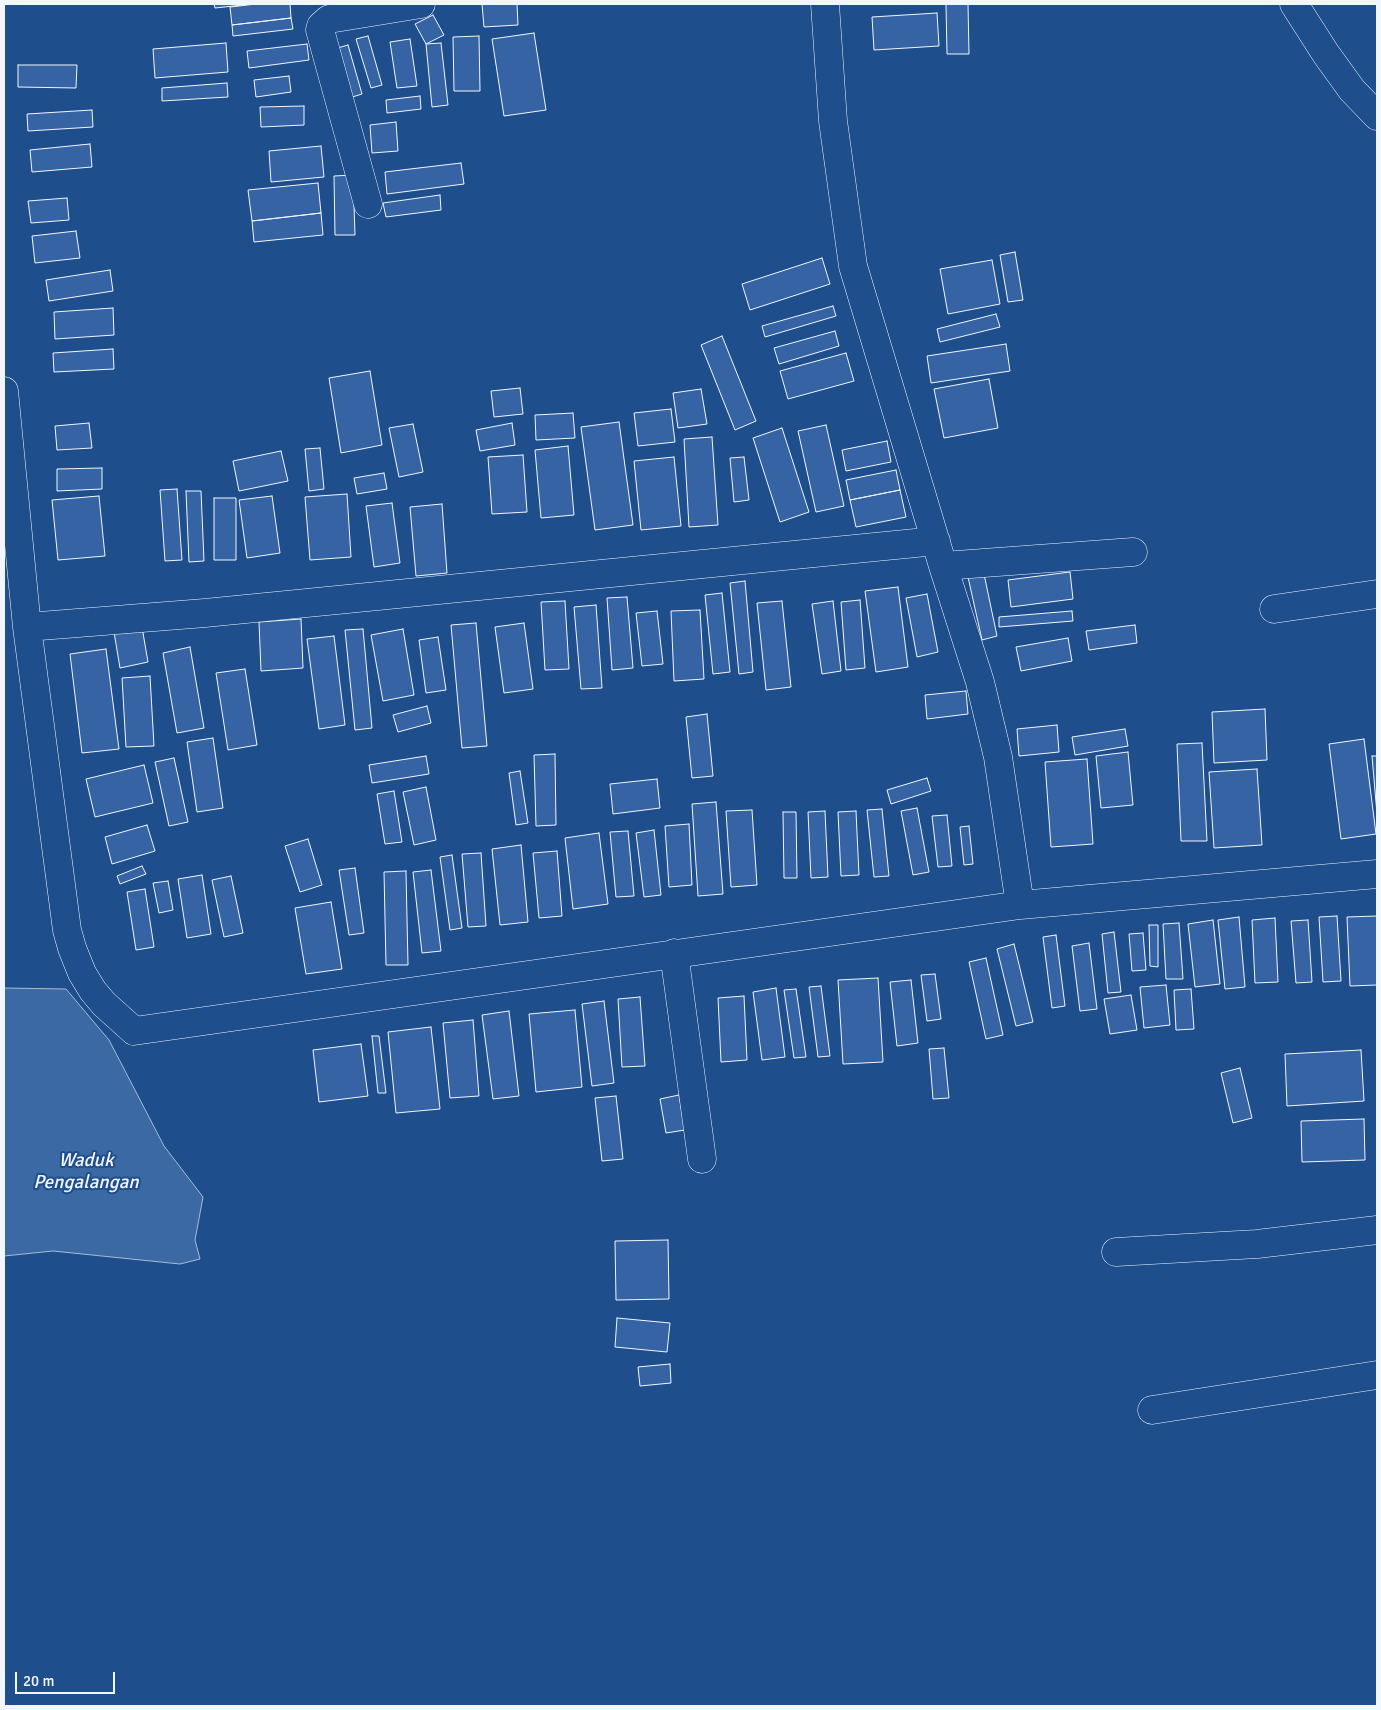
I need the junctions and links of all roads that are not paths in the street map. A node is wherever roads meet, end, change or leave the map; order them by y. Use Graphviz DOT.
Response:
graph roads {
  1 [pos="421,4"];
  2 [pos="825,4"];
  3 [pos="1294,4"];
  4 [pos="1377,116"];
  5 [pos="368,204"];
  6 [pos="4,392"];
  7 [pos="1133,552"];
  8 [pos="939,554"];
  9 [pos="1377,594"];
  10 [pos="1274,609"];
  11 [pos="27,627"];
  12 [pos="1377,874"];
  13 [pos="1020,905"];
  14 [pos="674,954"];
  15 [pos="702,1159"];
  16 [pos="1377,1230"];
  17 [pos="1116,1252"];
  18 [pos="1377,1375"];
  19 [pos="1152,1410"];
  1 -- 5 [label="street"];
  2 -- 8 [label="street"];
  3 -- 4 [label="street"];
  6 -- 11 [label="street"];
  7 -- 8 [label="street"];
  8 -- 11 [label="street"];
  8 -- 13 [label="street"];
  9 -- 10 [label="street"];
  11 -- 14 [label="street"];
  12 -- 13 [label="street"];
  13 -- 14 [label="street"];
  14 -- 15 [label="street"];
  16 -- 17 [label="street"];
  18 -- 19 [label="street"];
}
